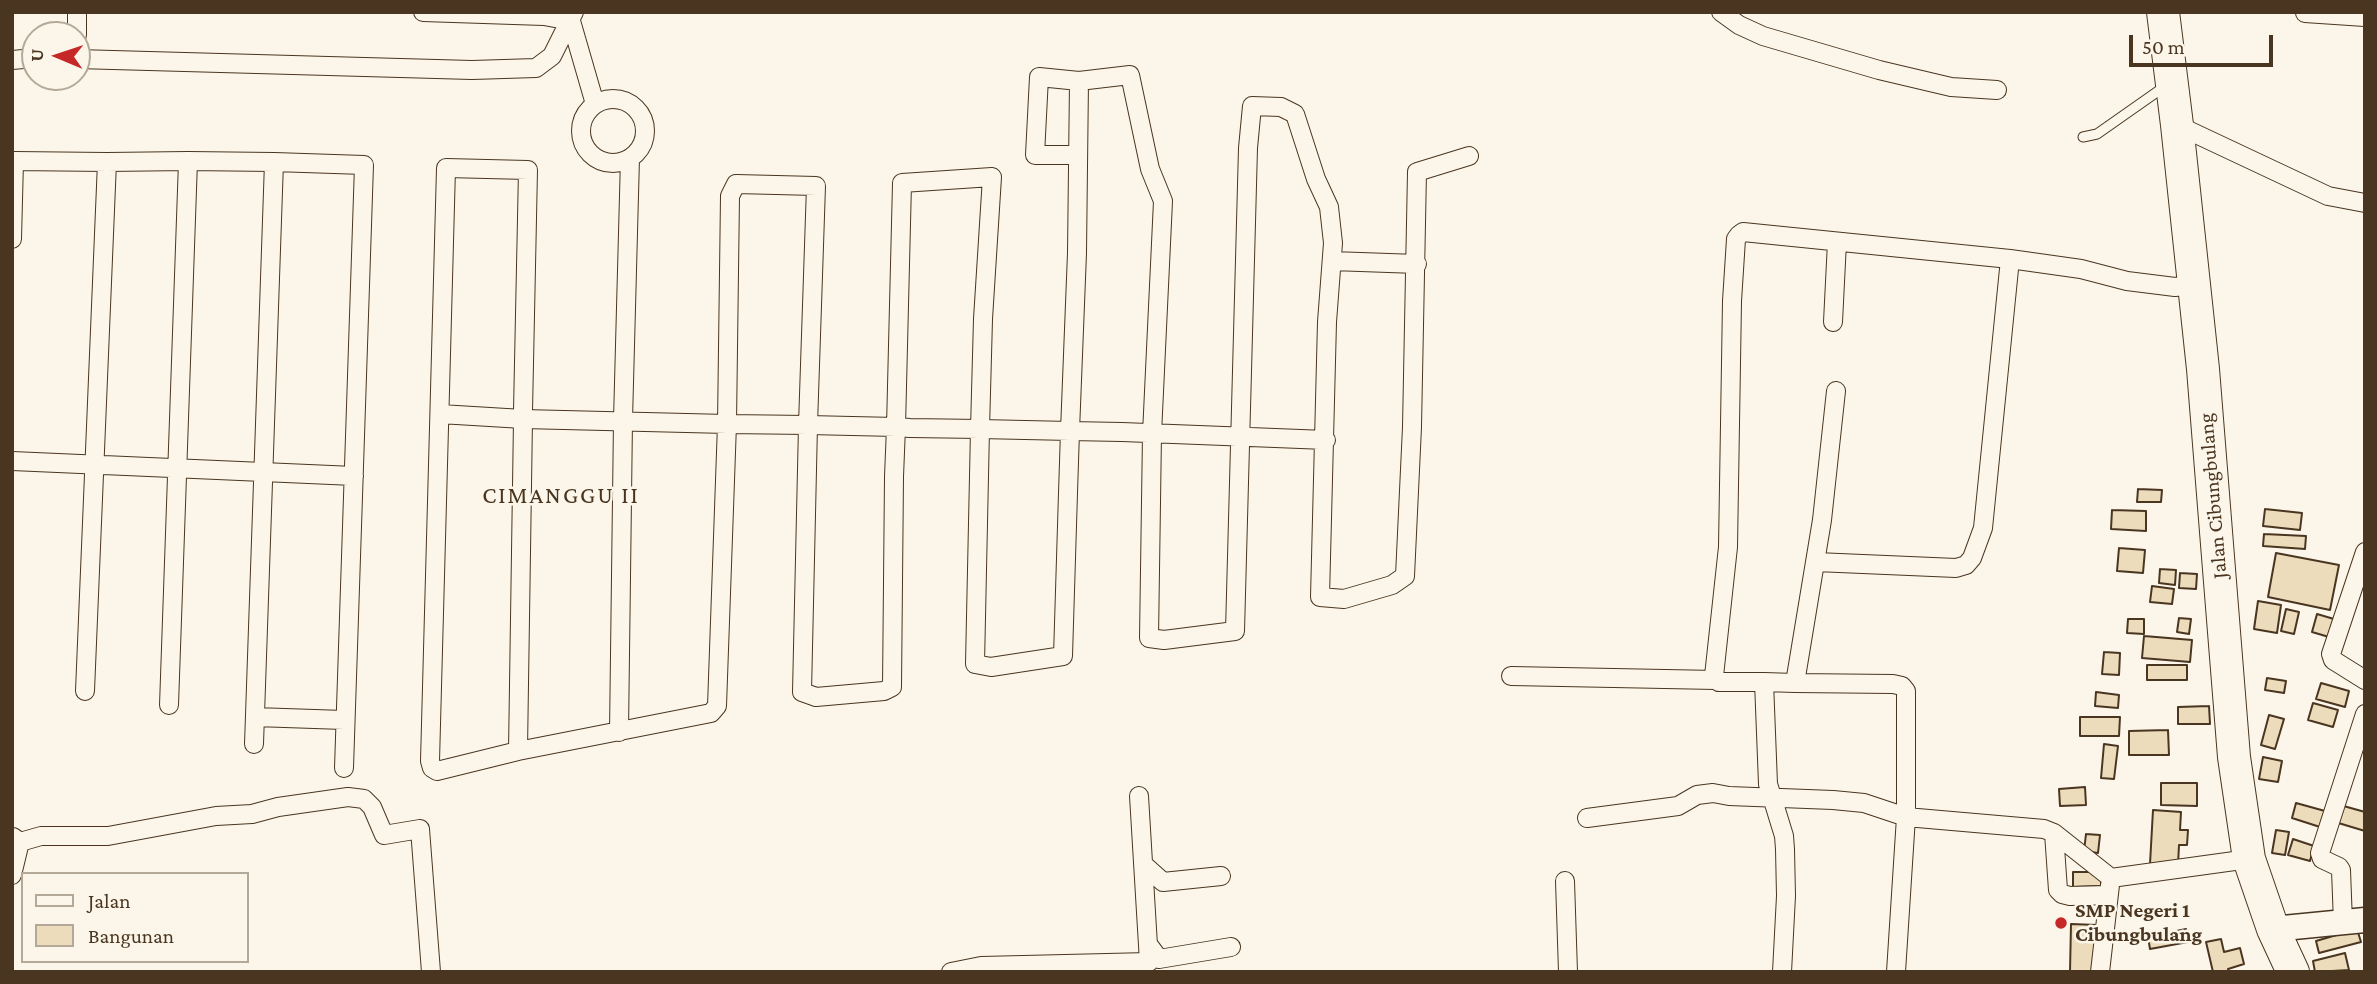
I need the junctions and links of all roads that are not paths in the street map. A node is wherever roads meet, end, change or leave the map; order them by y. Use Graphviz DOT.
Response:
graph roads {
  1 [pos="423,12"];
  2 [pos="1721,12"];
  3 [pos="2162,12"];
  4 [pos="2305,13"];
  5 [pos="573,17"];
  6 [pos="2365,17"];
  7 [pos="91,59"];
  8 [pos="1079,81"];
  9 [pos="2171,82"];
  10 [pos="1997,90"];
  11 [pos="595,104"];
  12 [pos="2177,125"];
  13 [pos="2083,137"];
  14 [pos="1078,155"];
  15 [pos="1469,156"];
  16 [pos="630,158"];
  17 [pos="188,161"];
  18 [pos="107,162"];
  19 [pos="274,162"];
  20 [pos="2365,203"];
  21 [pos="12,239"];
  22 [pos="1837,242"];
  23 [pos="2010,259"];
  24 [pos="1332,261"];
  25 [pos="1417,264"];
  26 [pos="2194,285"];
  27 [pos="1833,322"];
  28 [pos="1836,391"];
  29 [pos="440,414"];
  30 [pos="523,419"];
  31 [pos="623,420"];
  32 [pos="727,424"];
  33 [pos="808,425"];
  34 [pos="896,427"];
  35 [pos="980,429"];
  36 [pos="1070,431"];
  37 [pos="1152,433"];
  38 [pos="1240,437"];
  39 [pos="1326,440"];
  40 [pos="12,461"];
  41 [pos="94,464"];
  42 [pos="178,468"];
  43 [pos="263,472"];
  44 [pos="354,476"];
  45 [pos="2365,552"];
  46 [pos="1816,562"];
  47 [pos="1511,676"];
  48 [pos="1716,680"];
  49 [pos="2365,680"];
  50 [pos="1764,682"];
  51 [pos="1795,682"];
  52 [pos="85,691"];
  53 [pos="169,705"];
  54 [pos="2365,714"];
  55 [pos="255,717"];
  56 [pos="344,720"];
  57 [pos="619,732"];
  58 [pos="254,744"];
  59 [pos="518,751"];
  60 [pos="344,768"];
  61 [pos="1139,796"];
  62 [pos="1771,798"];
  63 [pos="1906,817"];
  64 [pos="1587,818"];
  65 [pos="2054,833"];
  66 [pos="16,840"];
  67 [pos="2249,859"];
  68 [pos="1144,865"];
  69 [pos="12,875"];
  70 [pos="1221,876"];
  71 [pos="1566,881"];
  72 [pos="2110,887"];
  73 [pos="2354,921"];
  74 [pos="2273,929"];
  75 [pos="1148,944"];
  76 [pos="1231,947"];
  77 [pos="431,972"];
  78 [pos="951,972"];
  79 [pos="1568,972"];
  80 [pos="1782,972"];
  81 [pos="1896,972"];
  82 [pos="2100,972"];
  83 [pos="2293,972"];
  1 -- 5 [label="street"];
  2 -- 10 [label="street"];
  3 -- 9 [label="highway, Jalan Cibungbulang"];
  4 -- 6 [label="street"];
  5 -- 7 [label="street"];
  5 -- 11 [label="street"];
  8 -- 14 [label="street"];
  8 -- 14 [label="street"];
  8 -- 37 [label="street"];
  9 -- 12 [label="highway, Jalan Cibungbulang"];
  9 -- 13 [label="lane"];
  11 -- 16 [label="street"];
  11 -- 16 [label="street"];
  12 -- 20 [label="street"];
  12 -- 26 [label="highway, Jalan Cibungbulang"];
  14 -- 36 [label="street"];
  15 -- 25 [label="street"];
  16 -- 31 [label="street"];
  17 -- 18 [label="street"];
  17 -- 19 [label="street"];
  17 -- 42 [label="street"];
  18 -- 21 [label="street"];
  18 -- 41 [label="street"];
  19 -- 43 [label="street"];
  19 -- 44 [label="street"];
  22 -- 23 [label="street"];
  22 -- 27 [label="street"];
  22 -- 48 [label="street"];
  23 -- 26 [label="street"];
  23 -- 46 [label="street"];
  24 -- 25 [label="street"];
  24 -- 38 [label="street"];
  24 -- 39 [label="street"];
  25 -- 39 [label="street"];
  26 -- 67 [label="highway, Jalan Cibungbulang"];
  28 -- 46 [label="street"];
  29 -- 30 [label="street"];
  29 -- 30 [label="street"];
  29 -- 59 [label="street"];
  30 -- 31 [label="street"];
  30 -- 59 [label="street"];
  31 -- 32 [label="street"];
  31 -- 57 [label="street"];
  32 -- 33 [label="street"];
  32 -- 33 [label="street"];
  32 -- 57 [label="street"];
  33 -- 34 [label="street"];
  33 -- 34 [label="street"];
  34 -- 35 [label="street"];
  34 -- 35 [label="street"];
  35 -- 36 [label="street"];
  35 -- 36 [label="street"];
  36 -- 37 [label="street"];
  37 -- 38 [label="street"];
  37 -- 38 [label="street"];
  38 -- 39 [label="street"];
  40 -- 41 [label="street"];
  41 -- 42 [label="street"];
  41 -- 52 [label="street"];
  42 -- 43 [label="street"];
  42 -- 53 [label="street"];
  43 -- 44 [label="street"];
  43 -- 55 [label="street"];
  44 -- 56 [label="street"];
  45 -- 49 [label="street"];
  46 -- 51 [label="street"];
  47 -- 48 [label="street"];
  48 -- 50 [label="street"];
  50 -- 51 [label="street"];
  50 -- 62 [label="street"];
  51 -- 63 [label="street"];
  54 -- 73 [label="street"];
  55 -- 56 [label="street"];
  55 -- 58 [label="street"];
  56 -- 60 [label="street"];
  57 -- 59 [label="street"];
  61 -- 68 [label="street"];
  62 -- 63 [label="street"];
  62 -- 64 [label="street"];
  62 -- 80 [label="street"];
  63 -- 65 [label="street"];
  63 -- 81 [label="street"];
  65 -- 72 [label="street"];
  65 -- 72 [label="street"];
  66 -- 69 [label="street"];
  66 -- 77 [label="street"];
  67 -- 72 [label="street"];
  67 -- 74 [label="highway, Jalan Cibungbulang"];
  68 -- 70 [label="street"];
  68 -- 75 [label="street"];
  71 -- 79 [label="street"];
  72 -- 82 [label="street"];
  73 -- 74 [label="main road"];
  74 -- 83 [label="highway, Jalan Cibungbulang"];
  75 -- 76 [label="street"];
  75 -- 78 [label="street"];
}
